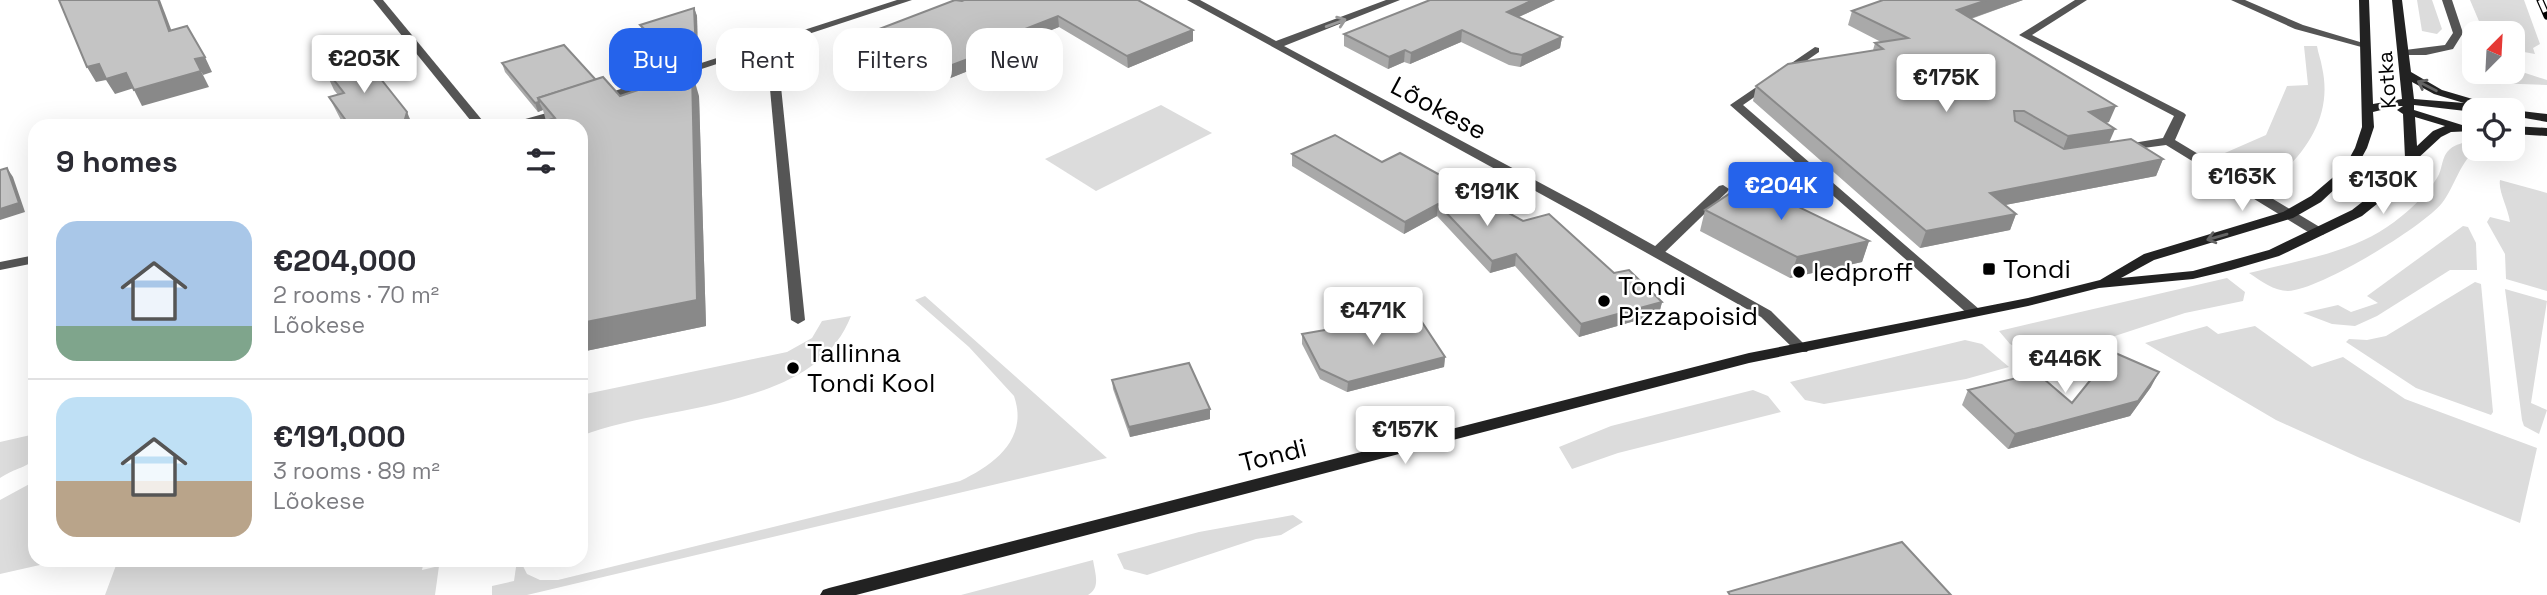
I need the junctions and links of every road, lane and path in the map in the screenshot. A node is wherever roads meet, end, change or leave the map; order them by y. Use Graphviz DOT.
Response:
graph roads {
  1 [pos="377,0"];
  2 [pos="907,0"];
  3 [pos="1192,0"];
  4 [pos="1395,0"];
  5 [pos="2082,0"];
  6 [pos="2236,0"];
  7 [pos="2364,0"];
  8 [pos="2397,0"];
  9 [pos="2447,0"];
  10 [pos="819,28"];
  11 [pos="1276,44"];
  12 [pos="2365,45"];
  13 [pos="1815,50"];
  14 [pos="2405,52"];
  15 [pos="716,62"];
  16 [pos="2404,73"];
  17 [pos="775,91"];
  18 [pos="2367,91"];
  19 [pos="2462,99"];
  20 [pos="595,101"];
  21 [pos="2389,104"];
  22 [pos="2408,108"];
  23 [pos="568,109"];
  24 [pos="2462,109"];
  25 [pos="2368,110"];
  26 [pos="2525,115"];
  27 [pos="2547,118"];
  28 [pos="475,119"];
  29 [pos="537,119"];
  30 [pos="2462,125"];
  31 [pos="2462,128"];
  32 [pos="2525,131"];
  33 [pos="2547,132"];
  34 [pos="2168,141"];
  35 [pos="2114,150"];
  36 [pos="2411,158"];
  37 [pos="1723,189"];
  38 [pos="2288,215"];
  39 [pos="2318,232"];
  40 [pos="1657,252"];
  41 [pos="28,261"];
  42 [pos="0,267"];
  43 [pos="2099,284"];
  44 [pos="1974,312"];
  45 [pos="798,320"];
  46 [pos="1802,349"];
  47 [pos="829,595"];
  1 -- 28 [label="street"];
  2 -- 10 [label="street"];
  3 -- 11 [label="street, Lõokese"];
  11 -- 4 [label="street, one-way"];
  5 -- 34 [label="street"];
  6 -- 12 [label="street"];
  7 -- 12 [label="street, Tondi"];
  8 -- 14 [label="street, Kotka"];
  9 -- 14 [label="street"];
  11 -- 40 [label="street, Lõokese"];
  12 -- 18 [label="street, Tondi"];
  13 -- 44 [label="street"];
  14 -- 16 [label="street, Kotka"];
  15 -- 20 [label="street"];
  19 -- 16 [label="street, one-way"];
  16 -- 22 [label="street, Kotka"];
  17 -- 45 [label="street"];
  18 -- 21 [label="street"];
  18 -- 25 [label="street, Tondi"];
  21 -- 22 [label="street"];
  21 -- 25 [label="street"];
  22 -- 24 [label="street"];
  22 -- 30 [label="street"];
  22 -- 36 [label="street, Kotka"];
  23 -- 29 [label="street"];
  25 -- 38 [label="street, Tondi"];
  26 -- 27 [label="street"];
  31 -- 36 [label="street, Tondi"];
  32 -- 33 [label="street"];
  34 -- 35 [label="street"];
  34 -- 38 [label="street"];
  36 -- 39 [label="street, Tondi"];
  37 -- 40 [label="street"];
  38 -- 39 [label="street"];
  38 -- 43 [label="street, Tondi, one-way"];
  39 -- 43 [label="street, Tondi"];
  40 -- 46 [label="street, Lõokese"];
  41 -- 42 [label="street"];
  43 -- 44 [label="street, Tondi"];
  44 -- 46 [label="street, Tondi"];
  46 -- 47 [label="street, Tondi"];
}
